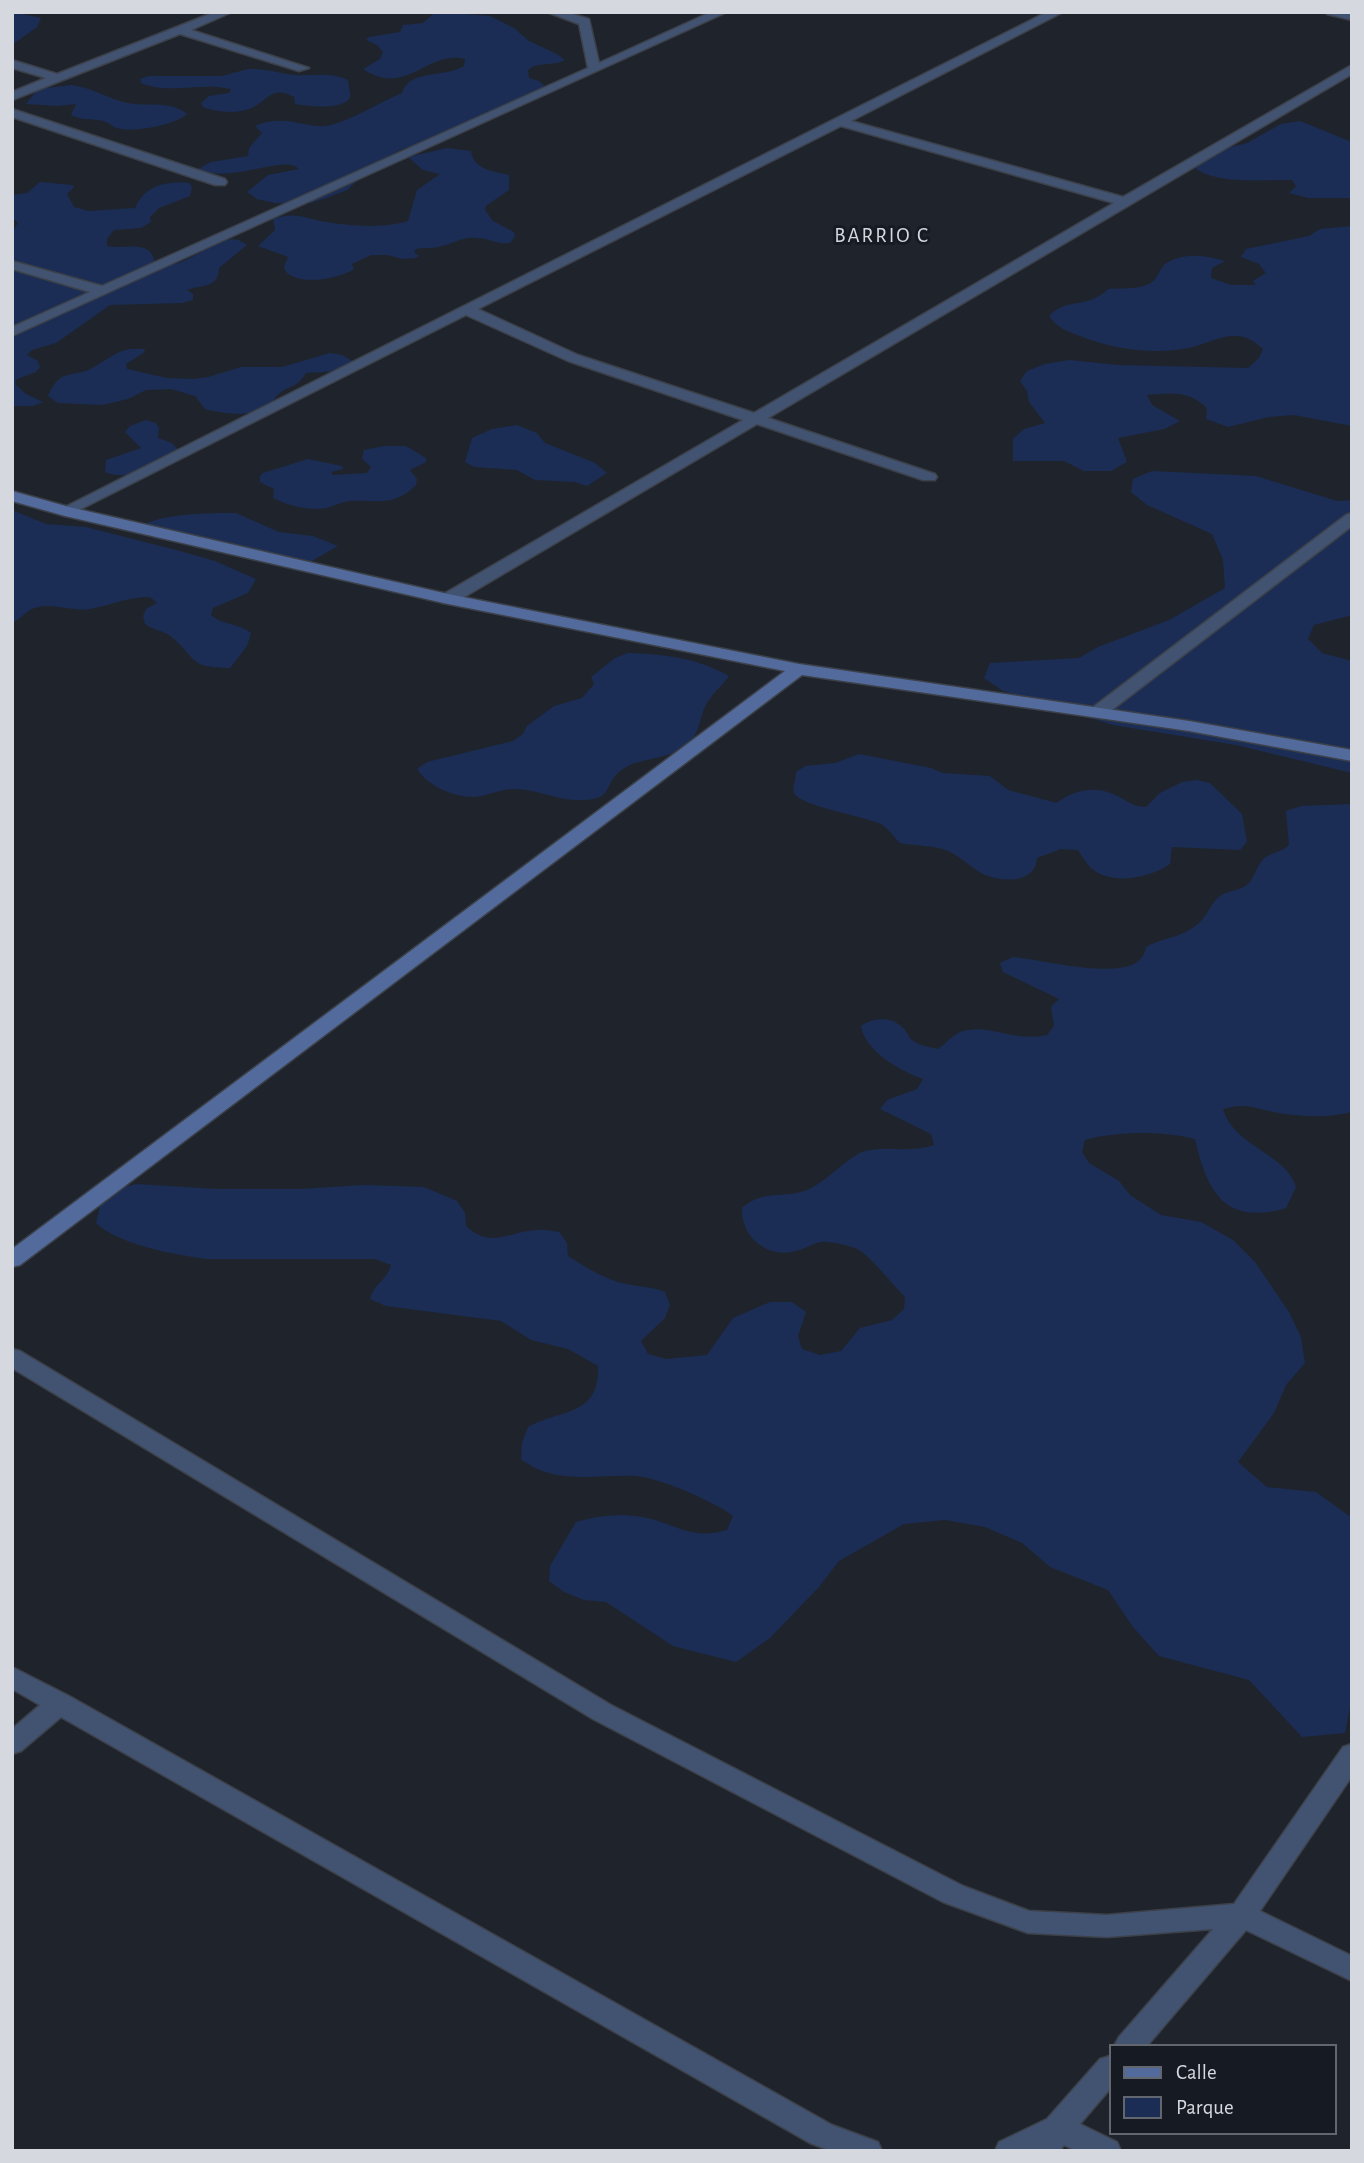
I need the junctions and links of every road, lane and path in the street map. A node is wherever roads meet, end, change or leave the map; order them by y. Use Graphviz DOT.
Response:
graph roads {
  1 [pos="226,12"];
  2 [pos="553,12"];
  3 [pos="722,12"];
  4 [pos="1057,12"];
  5 [pos="1331,12"];
  6 [pos="1352,17"];
  7 [pos="179,30"];
  8 [pos="12,64"];
  9 [pos="303,68"];
  10 [pos="594,68"];
  11 [pos="1352,69"];
  12 [pos="57,78"];
  13 [pos="12,96"];
  14 [pos="12,113"];
  15 [pos="842,122"];
  16 [pos="220,182"];
  17 [pos="1125,202"];
  18 [pos="12,265"];
  19 [pos="103,291"];
  20 [pos="468,310"];
  21 [pos="12,332"];
  22 [pos="755,419"];
  23 [pos="929,477"];
  24 [pos="12,496"];
  25 [pos="65,511"];
  26 [pos="1352,519"];
  27 [pos="448,599"];
  28 [pos="799,668"];
  29 [pos="1098,712"];
  30 [pos="1352,756"];
  31 [pos="12,1260"];
  32 [pos="12,1357"];
  33 [pos="12,1676"];
  34 [pos="61,1703"];
  35 [pos="12,1744"];
  36 [pos="1352,1754"];
  37 [pos="1242,1915"];
  38 [pos="1352,1969"];
  39 [pos="1131,2044"];
  40 [pos="1108,2070"];
  41 [pos="1050,2139"];
  42 [pos="867,2151"];
  43 [pos="1010,2151"];
  44 [pos="1106,2151"];
  1 -- 7 [label="street"];
  2 -- 10 [label="street"];
  3 -- 10 [label="street"];
  4 -- 15 [label="street"];
  5 -- 6 [label="street"];
  7 -- 9 [label="street"];
  7 -- 12 [label="street"];
  8 -- 12 [label="street"];
  10 -- 19 [label="street"];
  11 -- 17 [label="street"];
  12 -- 13 [label="street"];
  14 -- 16 [label="street"];
  15 -- 17 [label="street"];
  15 -- 20 [label="street"];
  17 -- 22 [label="street"];
  18 -- 19 [label="street"];
  19 -- 21 [label="street"];
  20 -- 22 [label="street"];
  20 -- 25 [label="street"];
  22 -- 23 [label="street"];
  22 -- 27 [label="street"];
  24 -- 25 [label="street"];
  25 -- 27 [label="street"];
  26 -- 29 [label="street"];
  27 -- 28 [label="street"];
  28 -- 29 [label="street"];
  28 -- 31 [label="street"];
  29 -- 30 [label="street"];
  32 -- 37 [label="street"];
  33 -- 34 [label="street"];
  34 -- 35 [label="street"];
  34 -- 42 [label="street"];
  36 -- 37 [label="street"];
  37 -- 38 [label="street"];
  37 -- 39 [label="street"];
  40 -- 41 [label="street"];
  41 -- 43 [label="street"];
  41 -- 44 [label="street"];
}
